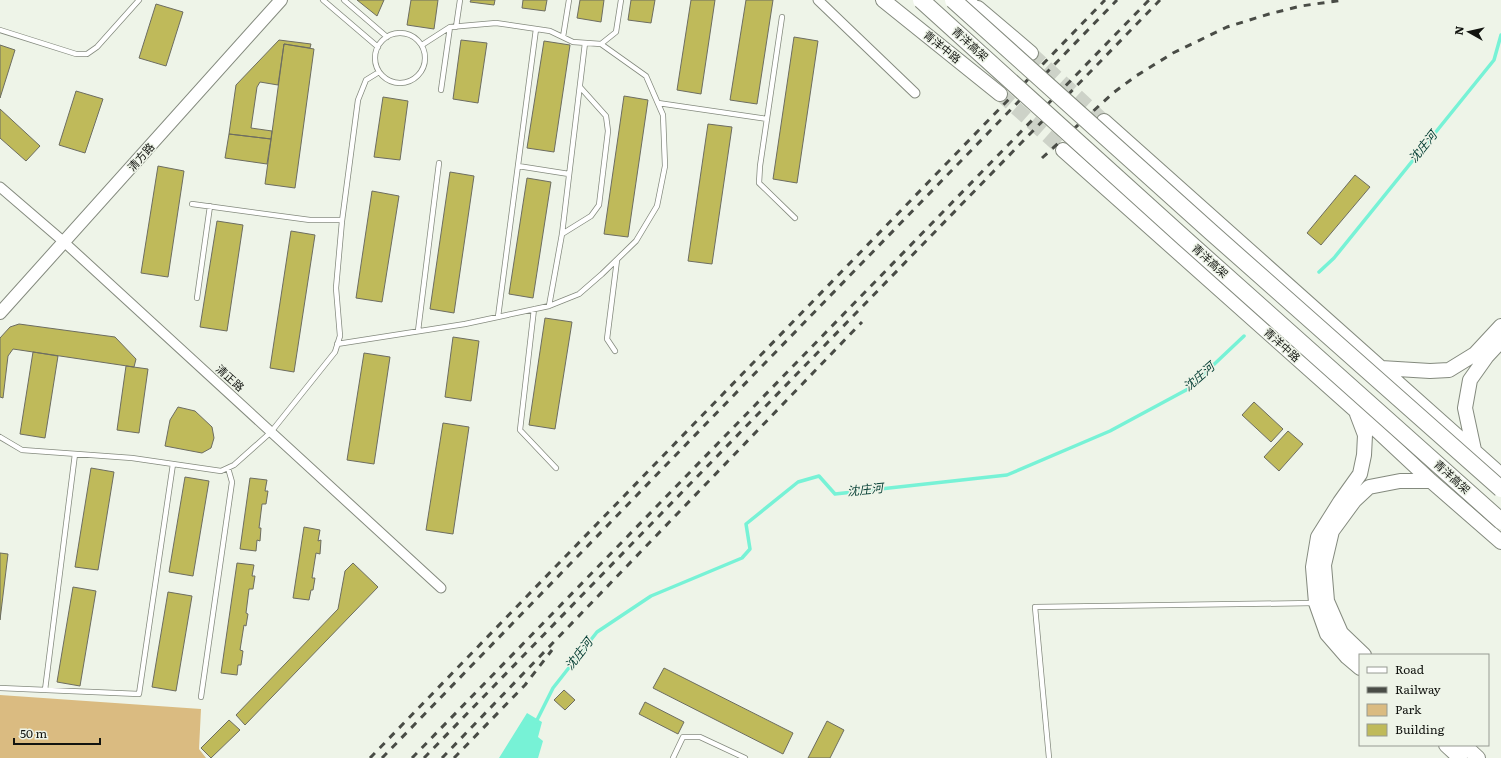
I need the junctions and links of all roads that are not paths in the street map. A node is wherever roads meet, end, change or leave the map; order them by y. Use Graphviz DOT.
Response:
graph roads {
  1 [pos="139,0"];
  2 [pos="281,0"];
  3 [pos="323,0"];
  4 [pos="344,0"];
  5 [pos="460,0"];
  6 [pos="569,0"];
  7 [pos="621,0"];
  8 [pos="818,0"];
  9 [pos="883,0"];
  10 [pos="921,0"];
  11 [pos="953,0"];
  12 [pos="966,0"];
  13 [pos="969,0"];
  14 [pos="980,0"];
  15 [pos="782,17"];
  16 [pos="450,27"];
  17 [pos="456,27"];
  18 [pos="536,29"];
  19 [pos="0,30"];
  20 [pos="387,37"];
  21 [pos="563,37"];
  22 [pos="585,43"];
  23 [pos="601,44"];
  24 [pos="422,45"];
  25 [pos="378,47"];
  26 [pos="1026,57"];
  27 [pos="379,72"];
  28 [pos="580,87"];
  29 [pos="441,90"];
  30 [pos="915,93"];
  31 [pos="1000,94"];
  32 [pos="658,103"];
  33 [pos="767,119"];
  34 [pos="1104,121"];
  35 [pos="1062,150"];
  36 [pos="440,164"];
  37 [pos="518,166"];
  38 [pos="569,174"];
  39 [pos="0,187"];
  40 [pos="192,204"];
  41 [pos="210,206"];
  42 [pos="796,218"];
  43 [pos="342,220"];
  44 [pos="562,234"];
  45 [pos="64,242"];
  46 [pos="617,260"];
  47 [pos="197,298"];
  48 [pos="549,306"];
  49 [pos="534,309"];
  50 [pos="0,313"];
  51 [pos="498,317"];
  52 [pos="1501,326"];
  53 [pos="418,331"];
  54 [pos="1501,341"];
  55 [pos="337,344"];
  56 [pos="616,351"];
  57 [pos="1381,368"];
  58 [pos="1355,410"];
  59 [pos="271,432"];
  60 [pos="0,437"];
  61 [pos="1474,450"];
  62 [pos="74,454"];
  63 [pos="173,464"];
  64 [pos="228,468"];
  65 [pos="556,468"];
  66 [pos="1501,475"];
  67 [pos="1431,481"];
  68 [pos="1501,489"];
  69 [pos="1501,521"];
  70 [pos="1501,542"];
  71 [pos="441,588"];
  72 [pos="1316,603"];
  73 [pos="1363,654"];
  74 [pos="1359,667"];
  75 [pos="0,688"];
  76 [pos="45,690"];
  77 [pos="201,698"];
  78 [pos="1447,746"];
  79 [pos="1465,746"];
  80 [pos="673,758"];
  81 [pos="745,758"];
  82 [pos="1049,758"];
  83 [pos="1460,758"];
  84 [pos="1478,758"];
  1 -- 19 [label="lane"];
  2 -- 45 [label="street, 清方路"];
  3 -- 25 [label="lane"];
  4 -- 20 [label="lane"];
  5 -- 17 [label="lane"];
  6 -- 21 [label="lane"];
  7 -- 23 [label="lane"];
  8 -- 30 [label="street"];
  9 -- 31 [label="main road, 青洋中路"];
  10 -- 69 [label="highway, 青洋高架, bridge"];
  11 -- 26 [label="highway, 青洋高架, bridge"];
  12 -- 26 [label="highway, bridge"];
  13 -- 26 [label="main road"];
  14 -- 26 [label="main road"];
  15 -- 33 [label="lane"];
  16 -- 17 [label="lane"];
  16 -- 24 [label="lane"];
  16 -- 29 [label="lane"];
  17 -- 18 [label="lane"];
  18 -- 21 [label="lane"];
  18 -- 37 [label="lane"];
  20 -- 24 [label="lane"];
  20 -- 25 [label="lane"];
  21 -- 22 [label="lane"];
  22 -- 23 [label="lane"];
  22 -- 28 [label="lane"];
  23 -- 32 [label="lane"];
  24 -- 27 [label="lane"];
  25 -- 27 [label="lane"];
  26 -- 68 [label="highway, 青洋高架, bridge"];
  27 -- 43 [label="lane"];
  28 -- 38 [label="lane"];
  28 -- 44 [label="lane"];
  32 -- 33 [label="lane"];
  32 -- 46 [label="lane"];
  33 -- 42 [label="lane"];
  34 -- 57 [label="main road"];
  35 -- 58 [label="main road, 青洋中路"];
  36 -- 53 [label="lane"];
  37 -- 38 [label="lane"];
  37 -- 51 [label="lane"];
  38 -- 44 [label="lane"];
  39 -- 45 [label="street, 清正路"];
  40 -- 41 [label="lane"];
  41 -- 43 [label="lane"];
  41 -- 47 [label="lane"];
  43 -- 55 [label="lane"];
  44 -- 48 [label="lane"];
  45 -- 50 [label="street, 清方路"];
  45 -- 59 [label="street, 清正路"];
  46 -- 48 [label="lane"];
  46 -- 56 [label="lane"];
  48 -- 49 [label="lane"];
  49 -- 51 [label="lane"];
  49 -- 65 [label="lane"];
  51 -- 53 [label="lane"];
  52 -- 57 [label="main road"];
  53 -- 55 [label="lane"];
  54 -- 61 [label="main road"];
  55 -- 59 [label="lane"];
  57 -- 61 [label="main road"];
  58 -- 67 [label="main road, 青洋中路"];
  58 -- 72 [label="main road"];
  59 -- 64 [label="lane"];
  59 -- 71 [label="street, 清正路"];
  60 -- 62 [label="lane"];
  61 -- 66 [label="main road"];
  62 -- 63 [label="lane"];
  62 -- 76 [label="lane"];
  63 -- 64 [label="lane"];
  63 -- 76 [label="lane"];
  64 -- 77 [label="lane"];
  67 -- 70 [label="main road, 青洋中路"];
  67 -- 73 [label="main road"];
  72 -- 74 [label="main road"];
  72 -- 82 [label="lane"];
  75 -- 76 [label="lane"];
  78 -- 83 [label="main road"];
  79 -- 84 [label="main road"];
  80 -- 81 [label="lane"];
}
